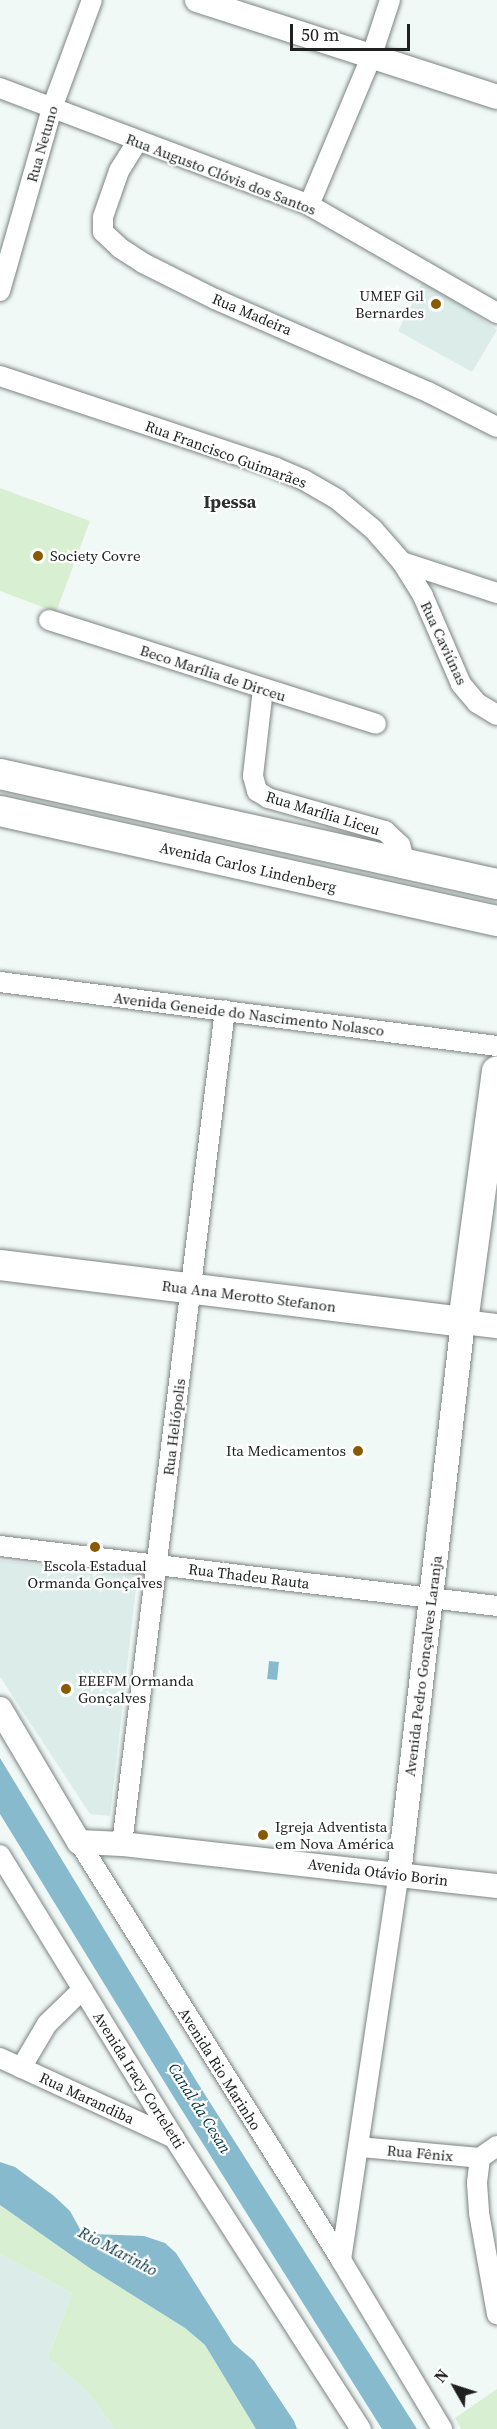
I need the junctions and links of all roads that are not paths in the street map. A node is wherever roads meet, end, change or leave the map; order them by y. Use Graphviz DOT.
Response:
graph roads {
  1 [pos="92,0"];
  2 [pos="197,0"];
  3 [pos="390,0"];
  4 [pos="372,55"];
  5 [pos="0,87"];
  6 [pos="497,97"];
  7 [pos="52,108"];
  8 [pos="137,141"];
  9 [pos="309,205"];
  10 [pos="0,291"];
  11 [pos="497,313"];
  12 [pos="0,376"];
  13 [pos="497,427"];
  14 [pos="402,562"];
  15 [pos="497,593"];
  16 [pos="49,620"];
  17 [pos="263,689"];
  18 [pos="497,715"];
  19 [pos="376,724"];
  20 [pos="0,774"];
  21 [pos="0,811"];
  22 [pos="406,866"];
  23 [pos="497,884"];
  24 [pos="497,921"];
  25 [pos="0,982"];
  26 [pos="225,1010"];
  27 [pos="497,1046"];
  28 [pos="497,1071"];
  29 [pos="0,1265"];
  30 [pos="191,1289"];
  31 [pos="463,1322"];
  32 [pos="497,1326"];
  33 [pos="0,1546"];
  34 [pos="157,1565"];
  35 [pos="431,1598"];
  36 [pos="497,1606"];
  37 [pos="0,1709"];
  38 [pos="79,1842"];
  39 [pos="122,1844"];
  40 [pos="0,1855"];
  41 [pos="399,1874"];
  42 [pos="497,1886"];
  43 [pos="83,1989"];
  44 [pos="0,2058"];
  45 [pos="21,2068"];
  46 [pos="174,2138"];
  47 [pos="497,2146"];
  48 [pos="360,2147"];
  49 [pos="480,2158"];
  50 [pos="341,2260"];
  51 [pos="497,2314"];
  52 [pos="361,2429"];
  53 [pos="442,2429"];
  1 -- 7 [label="street, Rua Netuno"];
  2 -- 4 [label="street"];
  3 -- 4 [label="street"];
  4 -- 6 [label="street"];
  4 -- 9 [label="street"];
  5 -- 7 [label="street, Rua Augusto Clóvis dos Santos"];
  7 -- 8 [label="street, Rua Augusto Clóvis dos Santos"];
  7 -- 10 [label="street, Rua Netuno"];
  8 -- 9 [label="street, Rua Augusto Clóvis dos Santos"];
  8 -- 13 [label="street, Rua Madeira"];
  9 -- 11 [label="street, Rua Augusto Clóvis dos Santos"];
  12 -- 14 [label="street, Rua Francisco Guimarães"];
  14 -- 15 [label="street"];
  14 -- 18 [label="street, Rua Caviúnas"];
  16 -- 17 [label="street, Beco Marília de Dirceu"];
  17 -- 19 [label="street, Beco Marília de Dirceu"];
  17 -- 22 [label="street, Rua Marília Liceu"];
  20 -- 22 [label="main road"];
  21 -- 24 [label="main road, Avenida Carlos Lindenberg"];
  22 -- 23 [label="main road"];
  25 -- 26 [label="street, Avenida Geneide do Nascimento Nolasco"];
  26 -- 27 [label="street, Avenida Geneide do Nascimento Nolasco"];
  26 -- 30 [label="street, Rua Heliópolis"];
  28 -- 31 [label="main road, Avenida Pedro Gonçalves Laranja"];
  29 -- 30 [label="main road, Rua Ana Merotto Stefanon"];
  30 -- 31 [label="main road, Rua Ana Merotto Stefanon"];
  30 -- 34 [label="street, Rua Heliópolis"];
  31 -- 32 [label="street, Rua Ana Merotto Stefanon"];
  31 -- 35 [label="street, Avenida Pedro Gonçalves Laranja"];
  33 -- 34 [label="street, Rua Thadeu Rauta"];
  34 -- 35 [label="street, Rua Thadeu Rauta"];
  34 -- 39 [label="street, Rua Heliópolis"];
  35 -- 36 [label="street, Rua Thadeu Rauta"];
  35 -- 41 [label="street, Avenida Pedro Gonçalves Laranja"];
  37 -- 38 [label="street, Avenida Rio Marinho"];
  38 -- 39 [label="street, Avenida Otávio Borin"];
  38 -- 50 [label="street, Avenida Rio Marinho"];
  39 -- 41 [label="street, Avenida Otávio Borin"];
  40 -- 43 [label="street, Avenida Iracy Corteletti"];
  41 -- 42 [label="street, Avenida Otávio Borin"];
  41 -- 48 [label="street, Avenida Pedro Gonçalves Laranja"];
  43 -- 45 [label="street"];
  43 -- 46 [label="street, Avenida Iracy Corteletti"];
  44 -- 45 [label="street, Rua Marandiba"];
  45 -- 46 [label="street, Rua Marandiba"];
  46 -- 52 [label="street, Avenida Iracy Corteletti"];
  47 -- 49 [label="street"];
  48 -- 49 [label="street, Rua Fênix"];
  48 -- 50 [label="street, Avenida Pedro Gonçalves Laranja"];
  49 -- 51 [label="street"];
  50 -- 53 [label="street, Avenida Rio Marinho"];
}
